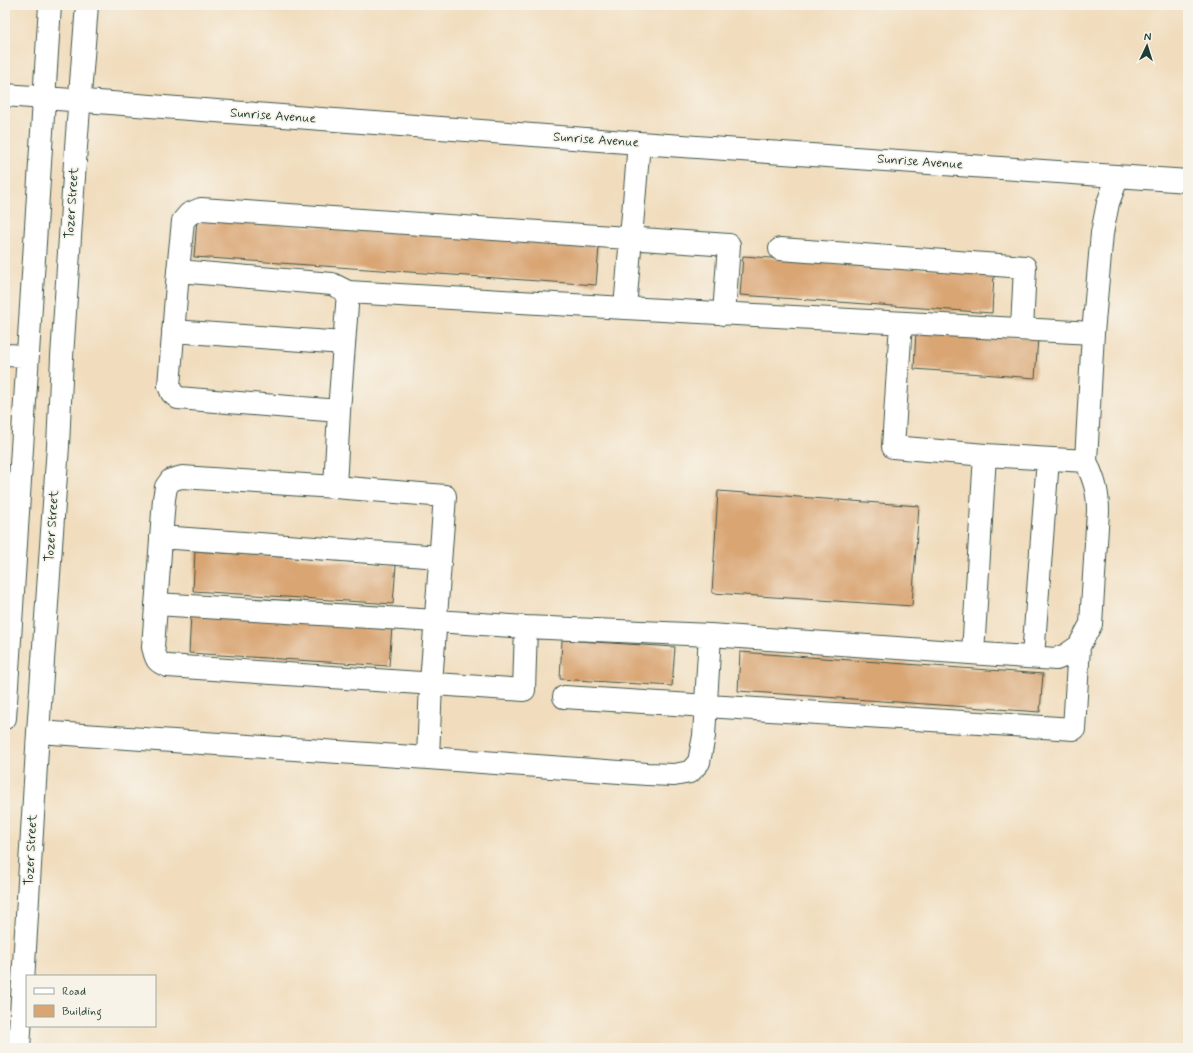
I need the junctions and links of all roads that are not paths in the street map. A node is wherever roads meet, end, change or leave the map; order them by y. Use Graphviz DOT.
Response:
graph roads {
  1 [pos="50,5"];
  2 [pos="87,5"];
  3 [pos="5,95"];
  4 [pos="44,99"];
  5 [pos="80,102"];
  6 [pos="639,143"];
  7 [pos="1118,176"];
  8 [pos="1188,181"];
  9 [pos="630,238"];
  10 [pos="780,249"];
  11 [pos="178,271"];
  12 [pos="348,292"];
  13 [pos="625,308"];
  14 [pos="724,314"];
  15 [pos="901,323"];
  16 [pos="1022,329"];
  17 [pos="173,331"];
  18 [pos="1093,333"];
  19 [pos="344,343"];
  20 [pos="5,355"];
  21 [pos="28,356"];
  22 [pos="339,411"];
  23 [pos="985,455"];
  24 [pos="1048,458"];
  25 [pos="1086,461"];
  26 [pos="335,487"];
  27 [pos="161,537"];
  28 [pos="440,557"];
  29 [pos="156,604"];
  30 [pos="436,621"];
  31 [pos="526,627"];
  32 [pos="710,635"];
  33 [pos="1079,646"];
  34 [pos="973,653"];
  35 [pos="1033,657"];
  36 [pos="431,683"];
  37 [pos="564,697"];
  38 [pos="706,706"];
  39 [pos="5,718"];
  40 [pos="38,732"];
  41 [pos="428,758"];
  42 [pos="19,1048"];
  1 -- 4 [label="street"];
  2 -- 5 [label="street, Tozer Street"];
  3 -- 4 [label="street, Sunrise Avenue"];
  4 -- 5 [label="street, Sunrise Avenue"];
  4 -- 21 [label="street"];
  5 -- 6 [label="street, Sunrise Avenue"];
  5 -- 40 [label="street, Tozer Street"];
  6 -- 7 [label="street, Sunrise Avenue"];
  6 -- 9 [label="street"];
  7 -- 8 [label="street, Sunrise Avenue"];
  7 -- 18 [label="street"];
  9 -- 11 [label="street"];
  9 -- 13 [label="street"];
  9 -- 14 [label="street"];
  10 -- 16 [label="street"];
  11 -- 12 [label="street"];
  11 -- 17 [label="street"];
  12 -- 13 [label="street"];
  12 -- 19 [label="street"];
  13 -- 14 [label="street"];
  14 -- 15 [label="street"];
  15 -- 16 [label="street"];
  15 -- 23 [label="street"];
  16 -- 18 [label="street"];
  17 -- 19 [label="street"];
  17 -- 22 [label="street"];
  18 -- 25 [label="street"];
  19 -- 22 [label="street"];
  20 -- 21 [label="street"];
  21 -- 39 [label="street"];
  22 -- 26 [label="street"];
  23 -- 24 [label="street"];
  23 -- 34 [label="street"];
  24 -- 25 [label="street"];
  24 -- 35 [label="street"];
  25 -- 33 [label="street"];
  26 -- 27 [label="street"];
  26 -- 28 [label="street"];
  27 -- 28 [label="street"];
  27 -- 29 [label="street"];
  28 -- 30 [label="street"];
  29 -- 30 [label="street"];
  29 -- 36 [label="street"];
  30 -- 31 [label="street"];
  30 -- 36 [label="street"];
  31 -- 32 [label="street"];
  31 -- 36 [label="street"];
  32 -- 34 [label="street"];
  32 -- 38 [label="street"];
  33 -- 35 [label="street"];
  33 -- 38 [label="street"];
  34 -- 35 [label="street"];
  36 -- 41 [label="street"];
  37 -- 38 [label="street"];
  38 -- 41 [label="street"];
  40 -- 41 [label="street"];
  40 -- 42 [label="street, Tozer Street"];
}
